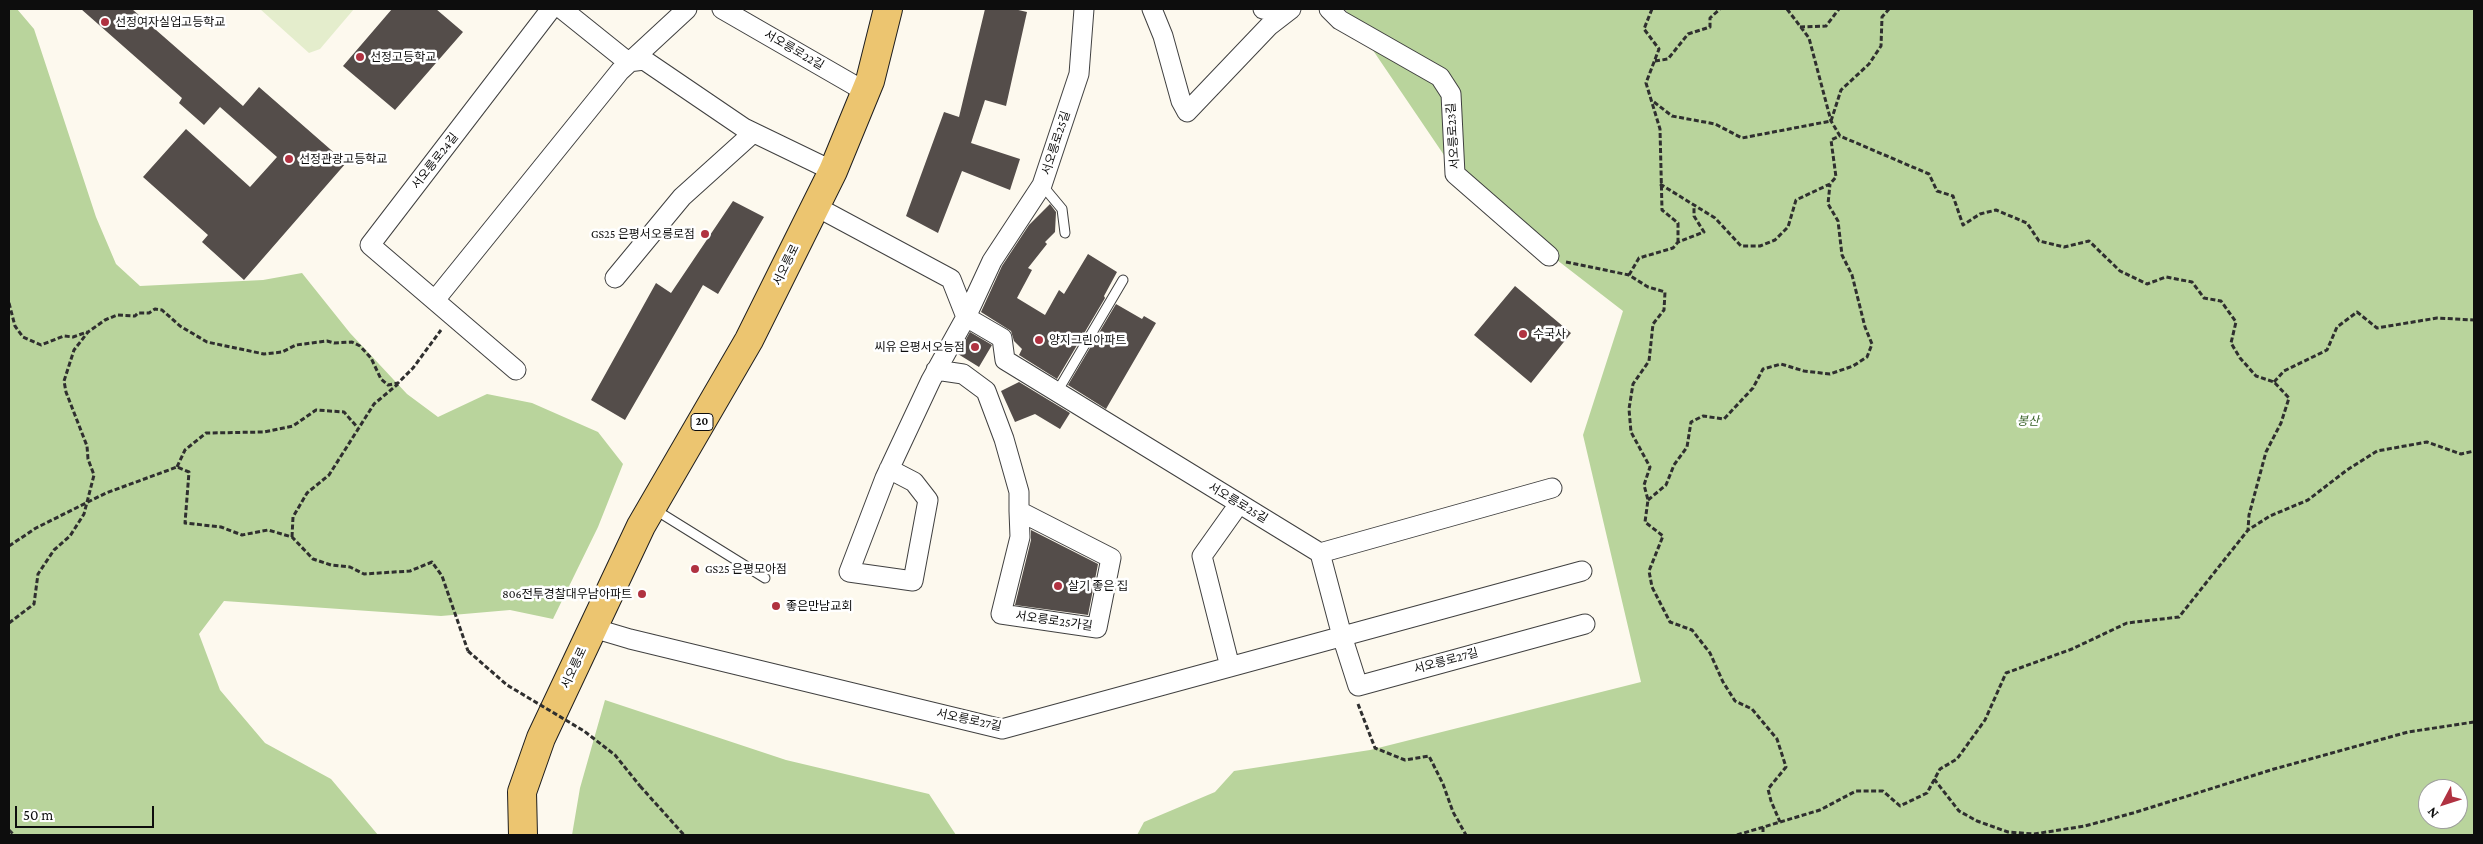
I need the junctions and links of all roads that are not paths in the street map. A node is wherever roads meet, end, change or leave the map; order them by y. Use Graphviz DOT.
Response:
graph roads {
  1 [pos="551,9"];
  2 [pos="562,9"];
  3 [pos="687,9"];
  4 [pos="722,9"];
  5 [pos="888,9"];
  6 [pos="1084,9"];
  7 [pos="1152,9"];
  8 [pos="1263,9"];
  9 [pos="1329,9"];
  10 [pos="1288,11"];
  11 [pos="628,62"];
  12 [pos="866,92"];
  13 [pos="753,132"];
  14 [pos="833,170"];
  15 [pos="1042,185"];
  16 [pos="815,206"];
  17 [pos="1065,233"];
  18 [pos="1549,256"];
  19 [pos="615,278"];
  20 [pos="1123,280"];
  21 [pos="435,300"];
  22 [pos="966,317"];
  23 [pos="516,370"];
  24 [pos="936,370"];
  25 [pos="1057,392"];
  26 [pos="889,469"];
  27 [pos="1552,488"];
  28 [pos="1239,504"];
  29 [pos="652,508"];
  30 [pos="1019,511"];
  31 [pos="1320,553"];
  32 [pos="1582,571"];
  33 [pos="765,578"];
  34 [pos="1585,624"];
  35 [pos="593,628"];
  36 [pos="1342,636"];
  37 [pos="1230,667"];
  38 [pos="523,835"];
  1 -- 21 [label="street, 서오릉로24길"];
  2 -- 11 [label="street"];
  3 -- 11 [label="street"];
  4 -- 12 [label="street, 서오릉로22길"];
  5 -- 12 [label="main road, 서오릉로 / 20"];
  6 -- 15 [label="street, 서오릉로25길"];
  7 -- 10 [label="street"];
  8 -- 10 [label="street"];
  9 -- 18 [label="street, 서오릉로23길"];
  11 -- 13 [label="street"];
  11 -- 21 [label="street"];
  12 -- 14 [label="main road, 서오릉로 / 20"];
  13 -- 14 [label="street"];
  13 -- 19 [label="street"];
  14 -- 16 [label="main road, 서오릉로 / 20"];
  15 -- 17 [label="lane"];
  15 -- 22 [label="street, 서오릉로25길"];
  16 -- 22 [label="street"];
  16 -- 29 [label="main road, 서오릉로 / 20"];
  20 -- 25 [label="lane"];
  21 -- 23 [label="street, 서오릉로24길"];
  22 -- 24 [label="street"];
  22 -- 25 [label="street, 서오릉로25길"];
  24 -- 26 [label="street"];
  24 -- 30 [label="street, 서오릉로25가길"];
  25 -- 28 [label="street, 서오릉로25길"];
  26 -- 26 [label="street"];
  27 -- 31 [label="street"];
  28 -- 31 [label="street, 서오릉로25길"];
  28 -- 37 [label="street"];
  29 -- 33 [label="lane"];
  29 -- 35 [label="main road, 서오릉로 / 20"];
  30 -- 30 [label="street, 서오릉로25가길"];
  31 -- 36 [label="street"];
  32 -- 36 [label="street, 서오릉로27길"];
  34 -- 36 [label="street, 서오릉로27길"];
  35 -- 37 [label="street, 서오릉로27길"];
  35 -- 38 [label="main road, 서오릉로 / 20"];
  36 -- 37 [label="street, 서오릉로27길"];
}
